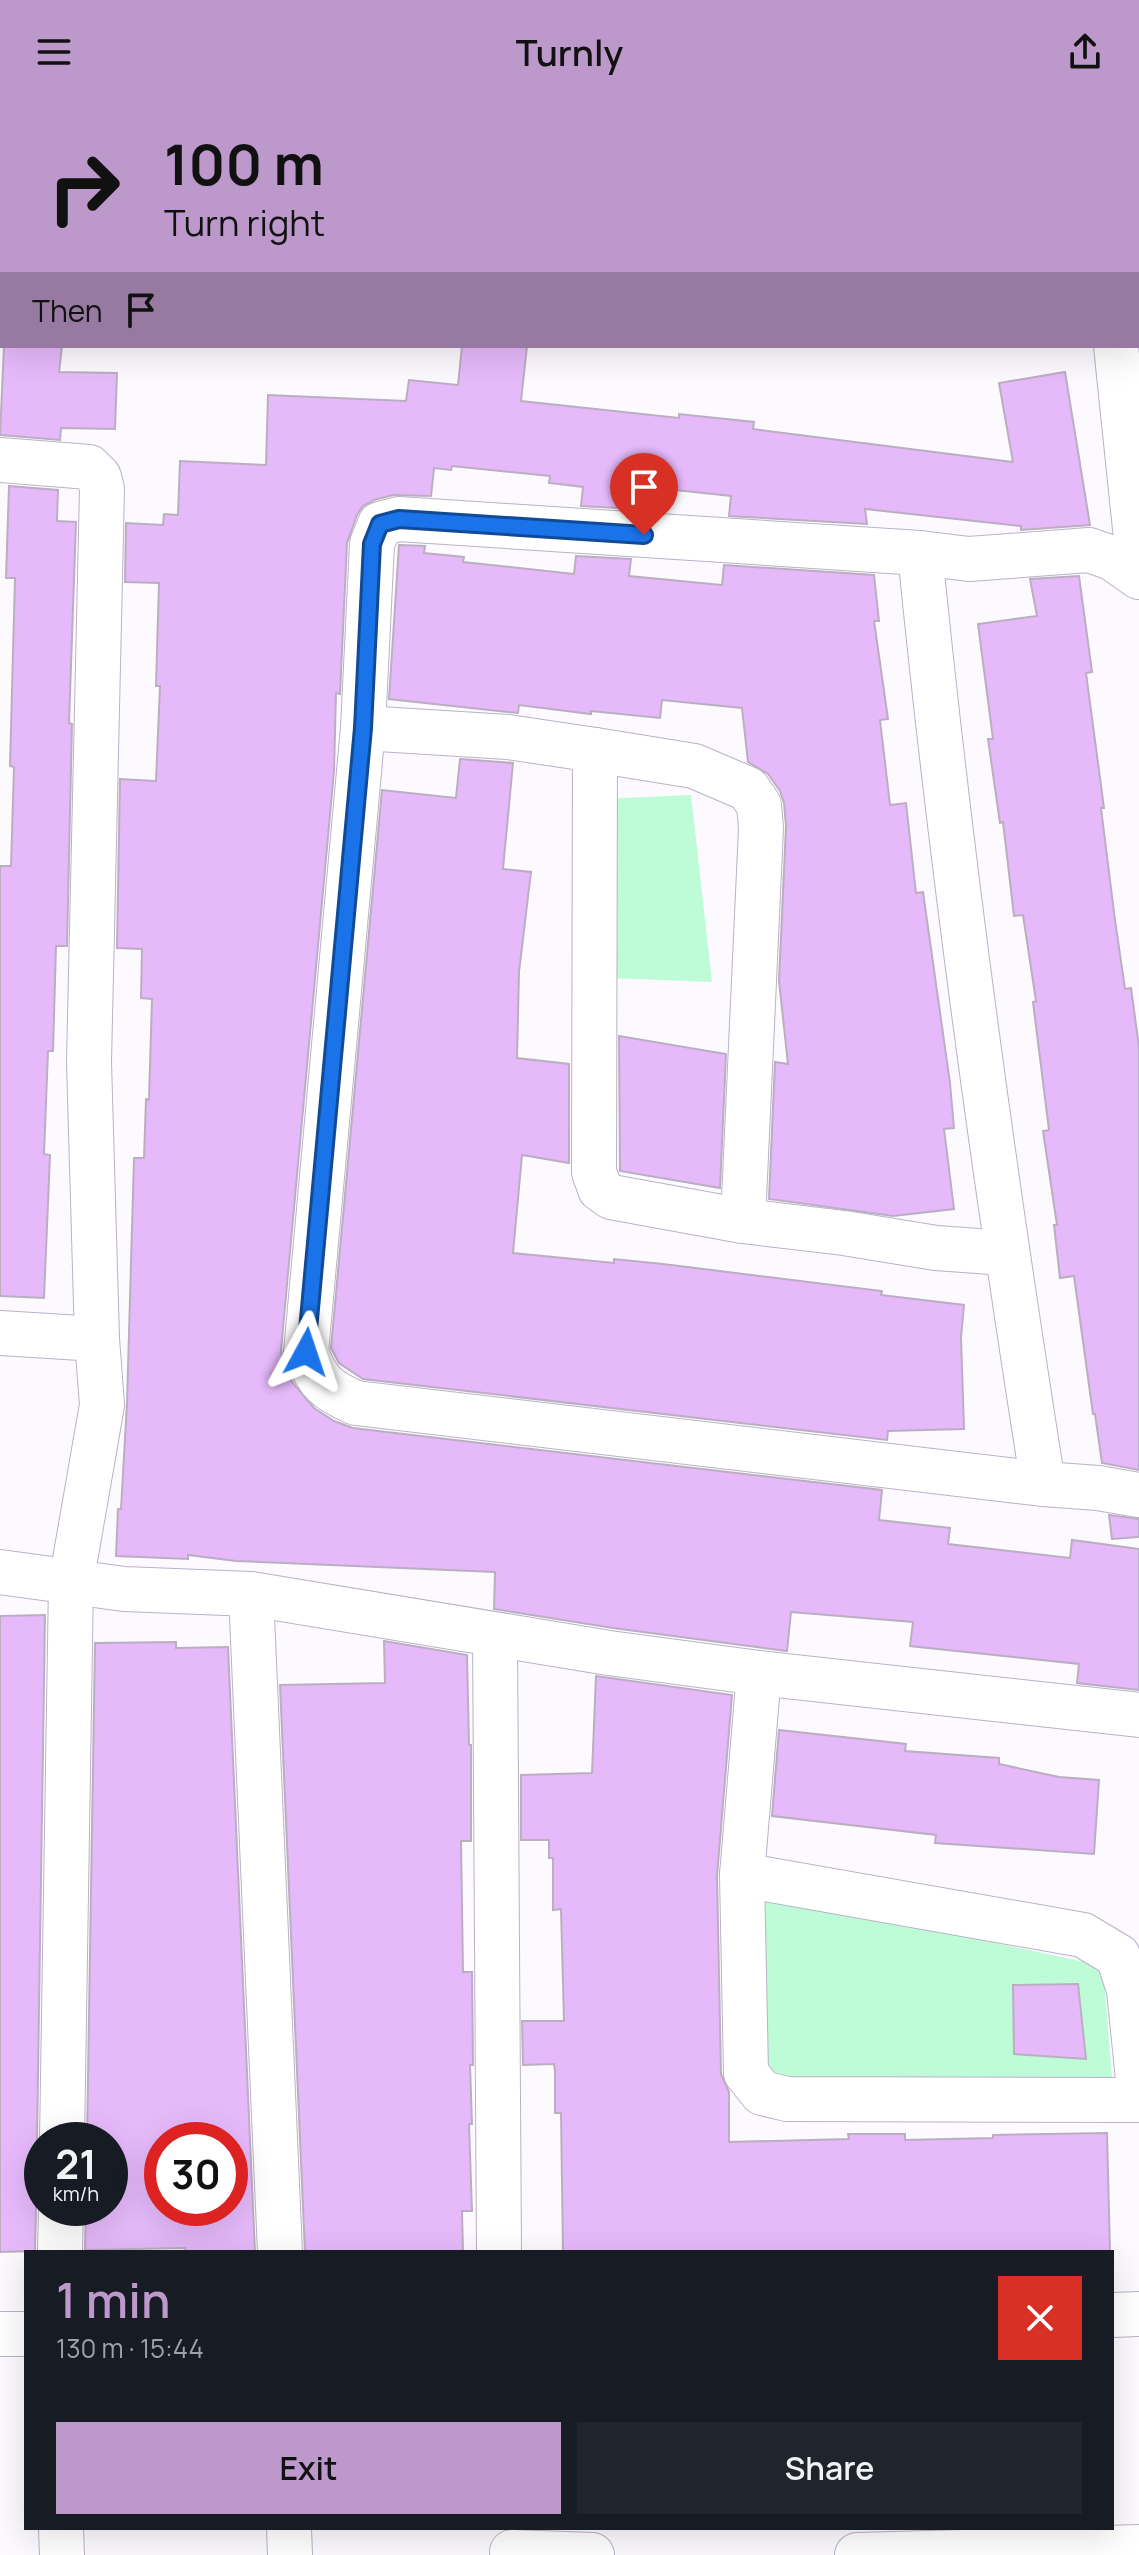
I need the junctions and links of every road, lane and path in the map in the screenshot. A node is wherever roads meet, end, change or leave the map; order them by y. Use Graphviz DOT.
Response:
graph roads {
  1 [pos="1116,348"];
  2 [pos="0,460"];
  3 [pos="920,553"];
  4 [pos="1139,567"];
  5 [pos="1139,577"];
  6 [pos="363,728"];
  7 [pos="595,750"];
  8 [pos="743,1221"];
  9 [pos="1006,1253"];
  10 [pos="0,1333"];
  11 [pos="97,1339"];
  12 [pos="1043,1484"];
  13 [pos="1139,1495"];
  14 [pos="0,1572"];
  15 [pos="71,1583"];
  16 [pos="251,1594"];
  17 [pos="495,1635"];
  18 [pos="759,1673"];
  19 [pos="1139,1715"];
  20 [pos="742,1875"];
  21 [pos="1139,2089"];
  22 [pos="1139,2100"];
  23 [pos="62,2122"];
  24 [pos="61,2226"];
  25 [pos="60,2250"];
  26 [pos="280,2250"];
  27 [pos="499,2250"];
  28 [pos="1139,2314"];
  29 [pos="1114,2315"];
  30 [pos="0,2334"];
  31 [pos="24,2334"];
  32 [pos="61,2530"];
  33 [pos="289,2530"];
  34 [pos="512,2545"];
  35 [pos="1139,2547"];
  36 [pos="966,2553"];
  37 [pos="62,2555"];
  38 [pos="290,2555"];
  39 [pos="592,2555"];
  40 [pos="857,2555"];
  1 -- 4 [label="street"];
  2 -- 11 [label="street"];
  3 -- 5 [label="street"];
  3 -- 6 [label="street"];
  3 -- 9 [label="street"];
  6 -- 7 [label="street"];
  6 -- 12 [label="street"];
  7 -- 8 [label="street"];
  7 -- 8 [label="street"];
  8 -- 9 [label="street"];
  9 -- 12 [label="street"];
  10 -- 11 [label="street"];
  11 -- 15 [label="street"];
  12 -- 13 [label="street"];
  14 -- 15 [label="street"];
  15 -- 16 [label="street"];
  15 -- 23 [label="street"];
  16 -- 17 [label="street"];
  16 -- 26 [label="street"];
  17 -- 18 [label="street"];
  17 -- 27 [label="street"];
  18 -- 19 [label="street"];
  18 -- 20 [label="street"];
  20 -- 21 [label="street"];
  20 -- 22 [label="street"];
  24 -- 25 [label="street"];
  28 -- 29 [label="street"];
  30 -- 31 [label="street"];
  32 -- 37 [label="street"];
  33 -- 38 [label="street"];
  34 -- 39 [label="street"];
  35 -- 36 [label="street"];
  36 -- 40 [label="street"];
}
